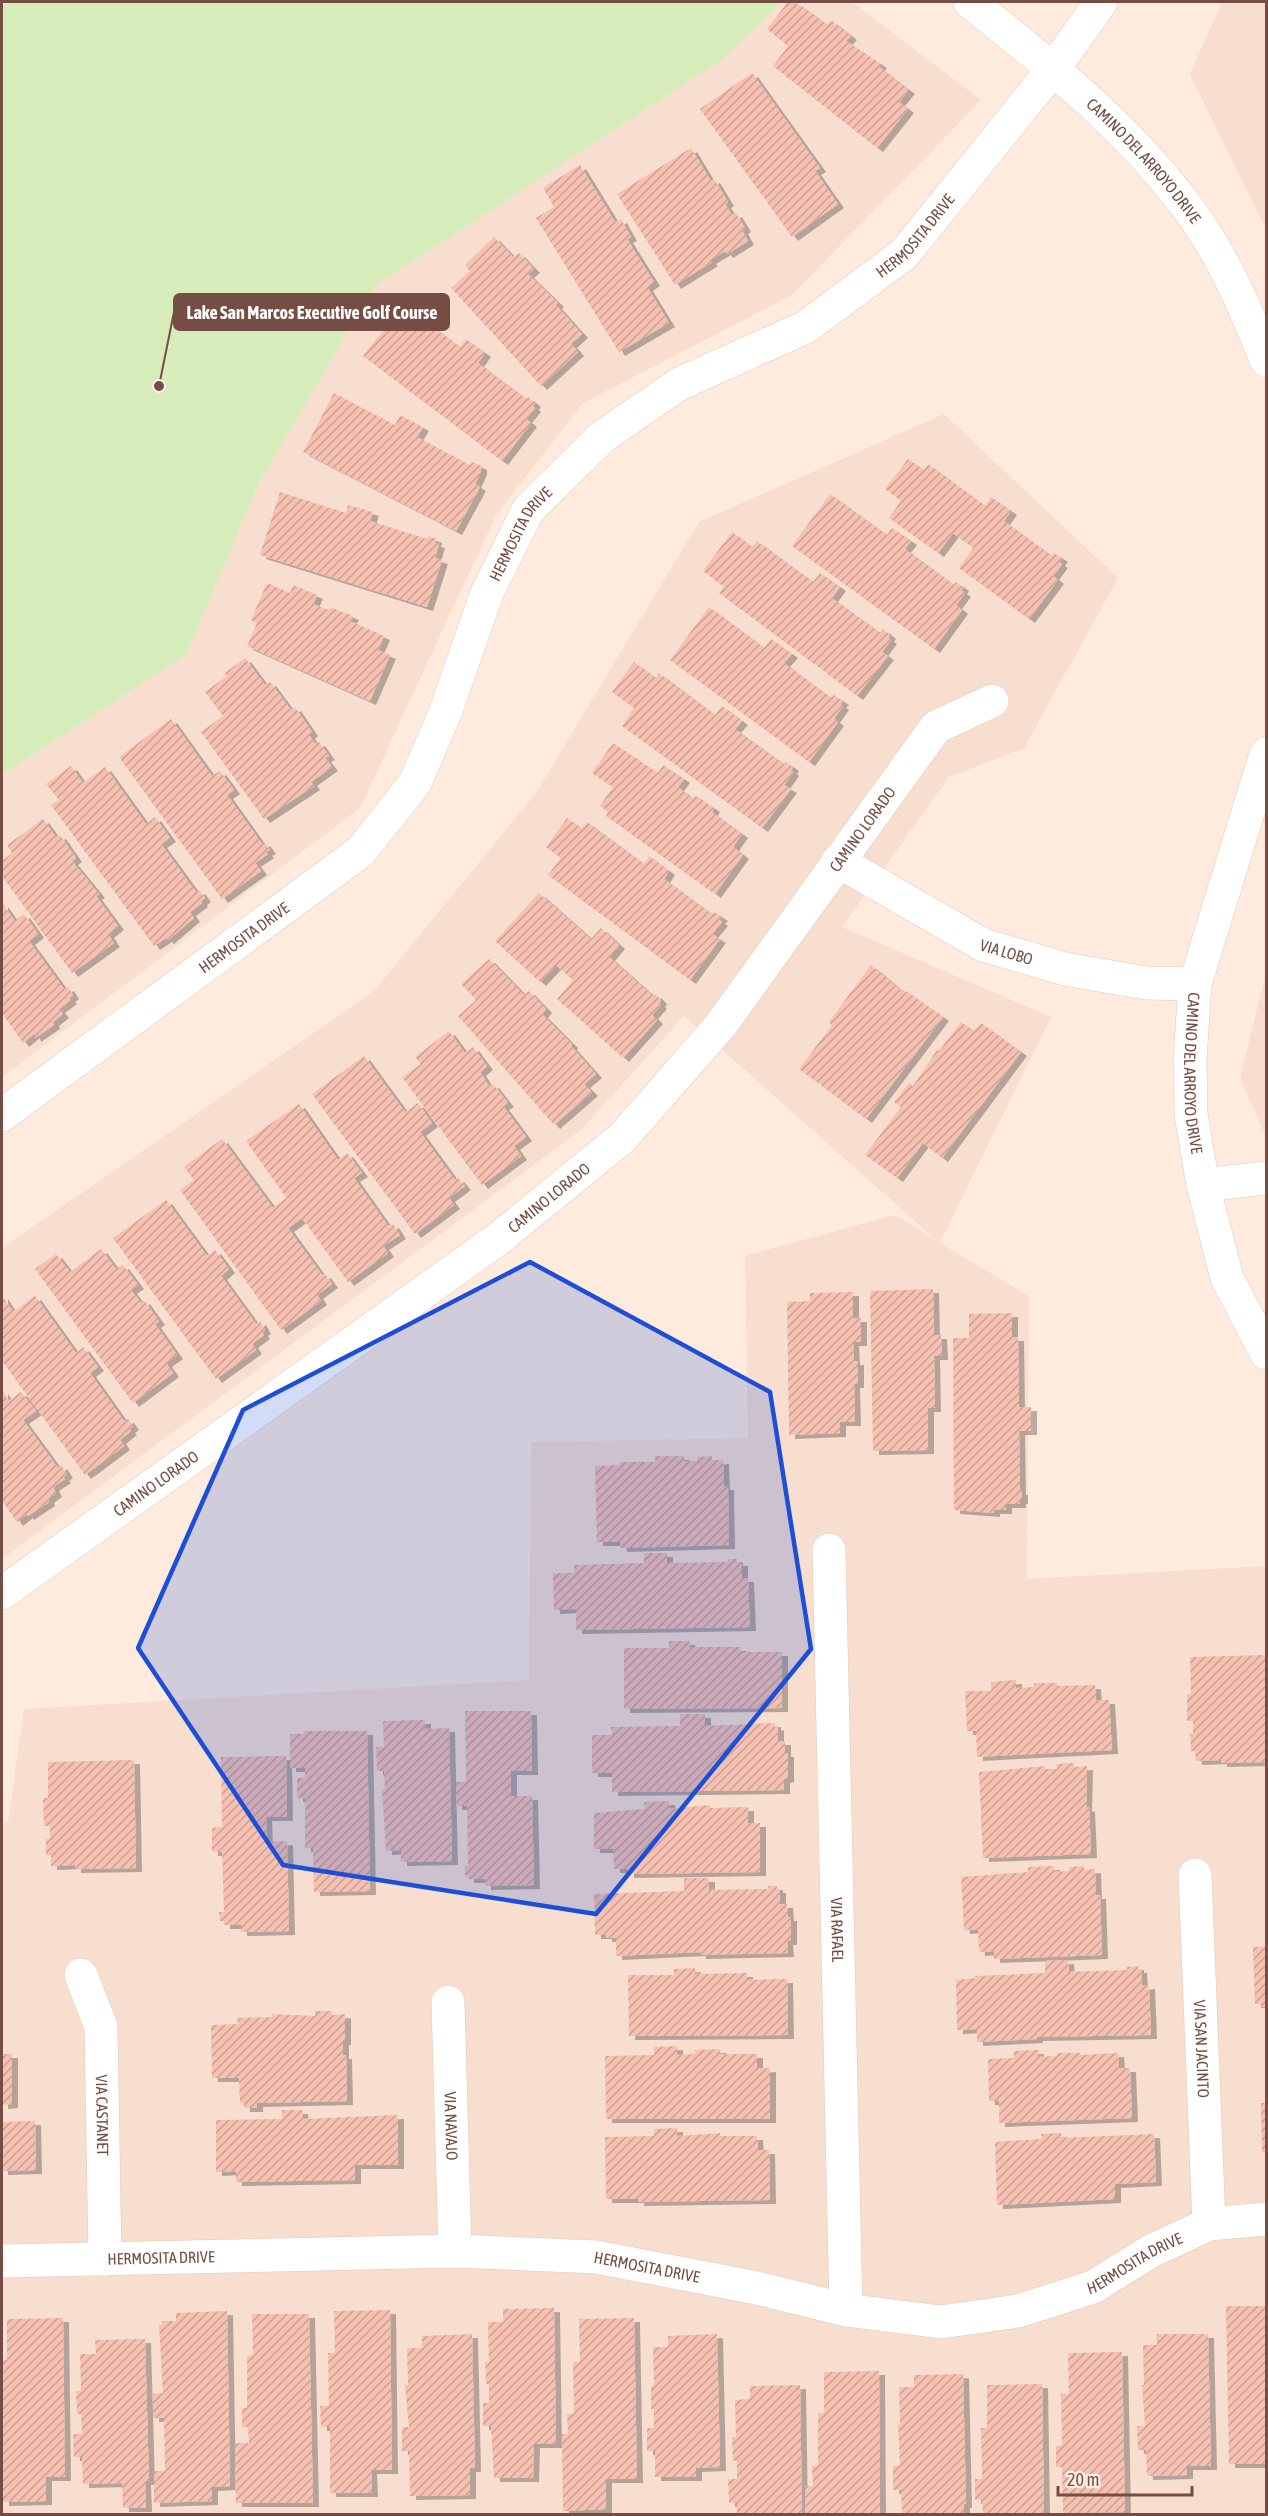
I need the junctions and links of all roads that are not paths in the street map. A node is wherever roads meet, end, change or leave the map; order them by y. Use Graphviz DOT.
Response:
graph roads {
  1 [pos="970,2"];
  2 [pos="1101,2"];
  3 [pos="1054,68"];
  4 [pos="1266,360"];
  5 [pos="992,701"];
  6 [pos="1266,754"];
  7 [pos="838,861"];
  8 [pos="1195,984"];
  9 [pos="2,1115"];
  10 [pos="1266,1178"];
  11 [pos="1203,1185"];
  12 [pos="1266,1353"];
  13 [pos="829,1550"];
  14 [pos="2,1593"];
  15 [pos="1195,1875"];
  16 [pos="81,1975"];
  17 [pos="448,2002"];
  18 [pos="1266,2219"];
  19 [pos="1209,2224"];
  20 [pos="455,2251"];
  21 [pos="105,2259"];
  22 [pos="2,2261"];
  23 [pos="846,2310"];
  1 -- 3 [label="street, CAMINO DEL ARROYO DRIVE"];
  2 -- 3 [label="street, HERMOSITA DRIVE"];
  3 -- 4 [label="street, CAMINO DEL ARROYO DRIVE"];
  3 -- 9 [label="street, HERMOSITA DRIVE"];
  5 -- 7 [label="street, CAMINO LORADO"];
  6 -- 8 [label="street, CAMINO DEL ARROYO DRIVE"];
  7 -- 8 [label="street, VIA LOBO"];
  7 -- 14 [label="street, CAMINO LORADO"];
  8 -- 11 [label="street, CAMINO DEL ARROYO DRIVE"];
  10 -- 11 [label="street"];
  11 -- 12 [label="street, CAMINO DEL ARROYO DRIVE"];
  13 -- 23 [label="street, VIA RAFAEL"];
  15 -- 19 [label="street, VIA SAN JACINTO"];
  16 -- 21 [label="street, VIA CASTANET"];
  17 -- 20 [label="street, VIA NAVAJO"];
  18 -- 19 [label="street, HERMOSITA DRIVE"];
  19 -- 23 [label="street, HERMOSITA DRIVE"];
  20 -- 21 [label="street, HERMOSITA DRIVE"];
  20 -- 23 [label="street, HERMOSITA DRIVE"];
  21 -- 22 [label="street, HERMOSITA DRIVE"];
}
